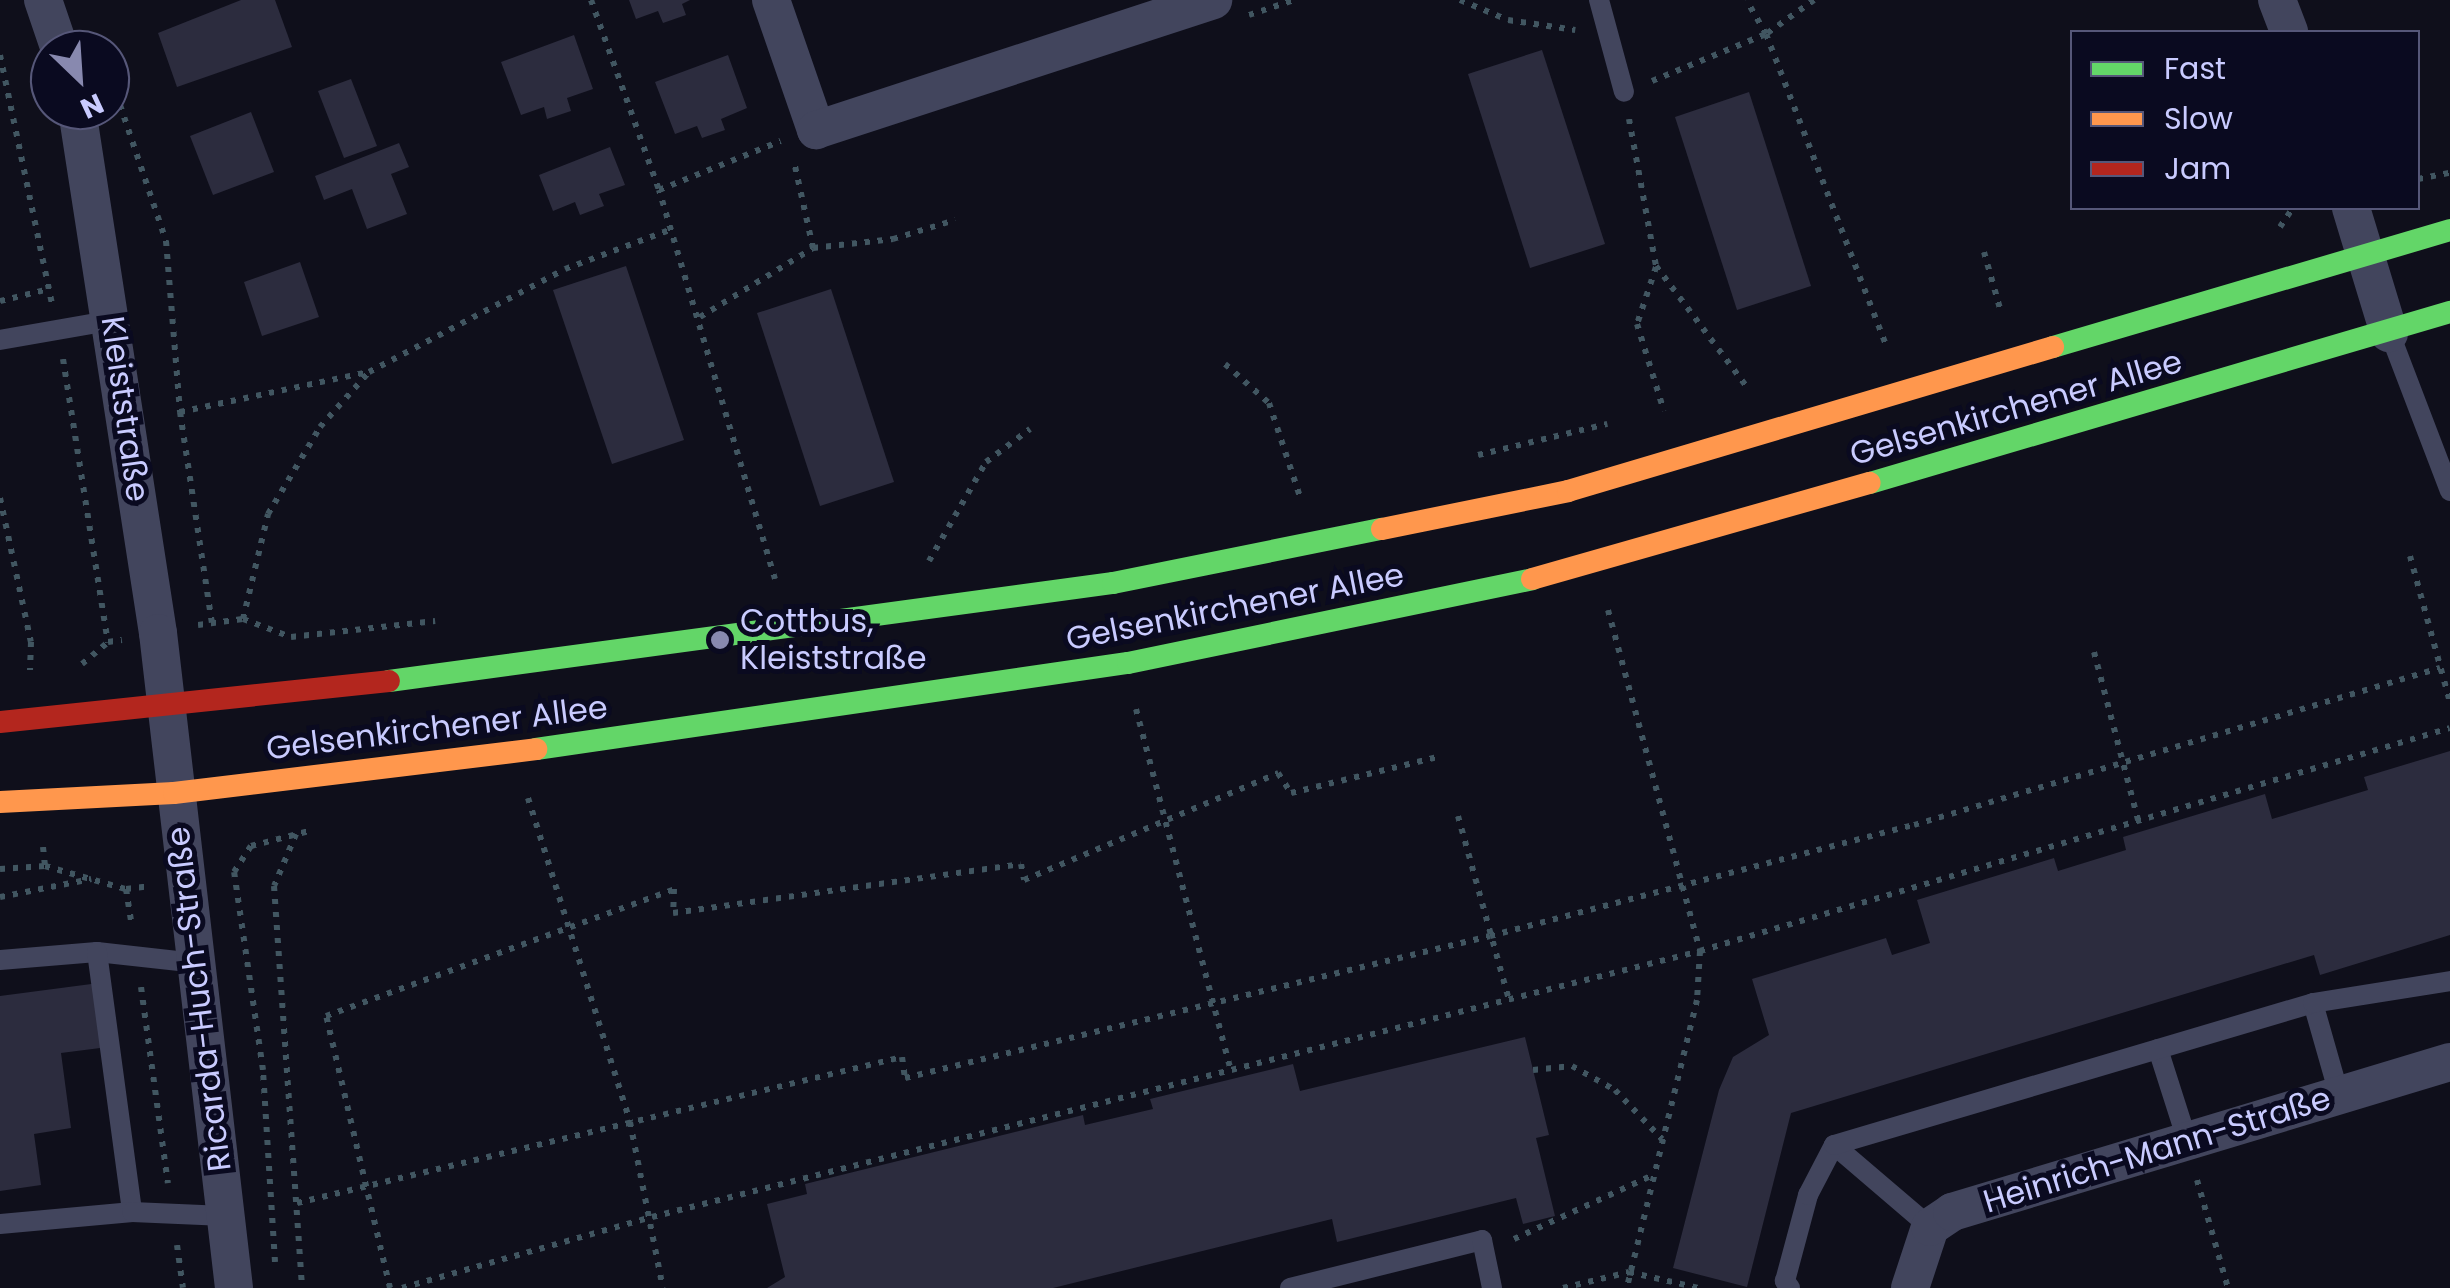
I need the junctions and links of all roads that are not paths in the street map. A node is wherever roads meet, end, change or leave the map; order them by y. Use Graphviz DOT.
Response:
graph roads {
  1 [pos="43,0"];
  2 [pos="770,0"];
  3 [pos="2277,0"];
  4 [pos="1228,9"];
  5 [pos="1602,10"];
  6 [pos="53,30"];
  7 [pos="2287,30"];
  8 [pos="1624,92"];
  9 [pos="80,130"];
  10 [pos="2353,210"];
  11 [pos="2450,230"];
  12 [pos="2368,258"];
  13 [pos="2450,312"];
  14 [pos="113,320"];
  15 [pos="2390,333"];
  16 [pos="0,340"];
  17 [pos="2450,491"];
  18 [pos="165,710"];
  19 [pos="0,722"];
  20 [pos="174,793"];
  21 [pos="0,802"];
  22 [pos="97,952"];
  23 [pos="0,960"];
  24 [pos="197,963"];
  25 [pos="2450,982"];
  26 [pos="2313,1004"];
  27 [pos="2158,1049"];
  28 [pos="2450,1062"];
  29 [pos="2339,1094"];
  30 [pos="2186,1140"];
  31 [pos="1834,1145"];
  32 [pos="132,1212"];
  33 [pos="225,1216"];
  34 [pos="0,1224"];
  35 [pos="1930,1227"];
  36 [pos="234,1288"];
  37 [pos="1290,1288"];
  38 [pos="1492,1288"];
  39 [pos="1790,1288"];
  40 [pos="1910,1288"];
  1 -- 6 [label="street"];
  2 -- 4 [label="street"];
  3 -- 7 [label="street"];
  5 -- 8 [label="lane"];
  9 -- 14 [label="street, Kleiststraße"];
  10 -- 12 [label="street"];
  11 -- 12 [label="main road, Gelsenkirchener Allee"];
  12 -- 15 [label="street"];
  12 -- 18 [label="main road, Gelsenkirchener Allee"];
  13 -- 15 [label="main road, Gelsenkirchener Allee"];
  14 -- 16 [label="lane"];
  14 -- 18 [label="street, Kleiststraße"];
  15 -- 17 [label="lane"];
  15 -- 20 [label="main road, Gelsenkirchener Allee"];
  18 -- 19 [label="main road, Gelsenkirchener Allee"];
  18 -- 20 [label="street, Ricarda-Huch-Straße"];
  20 -- 21 [label="main road, Gelsenkirchener Allee"];
  20 -- 24 [label="street, Ricarda-Huch-Straße"];
  22 -- 23 [label="lane"];
  22 -- 24 [label="lane"];
  22 -- 32 [label="lane"];
  24 -- 33 [label="street, Ricarda-Huch-Straße"];
  25 -- 26 [label="lane"];
  26 -- 27 [label="lane"];
  26 -- 29 [label="lane"];
  27 -- 30 [label="lane"];
  27 -- 31 [label="lane"];
  28 -- 29 [label="street, Heinrich-Mann-Straße"];
  29 -- 30 [label="street, Heinrich-Mann-Straße"];
  30 -- 35 [label="street, Heinrich-Mann-Straße"];
  31 -- 35 [label="lane"];
  31 -- 39 [label="lane"];
  32 -- 33 [label="lane"];
  32 -- 34 [label="lane"];
  33 -- 36 [label="street, Ricarda-Huch-Straße"];
  35 -- 40 [label="street"];
  37 -- 38 [label="lane"];
}
